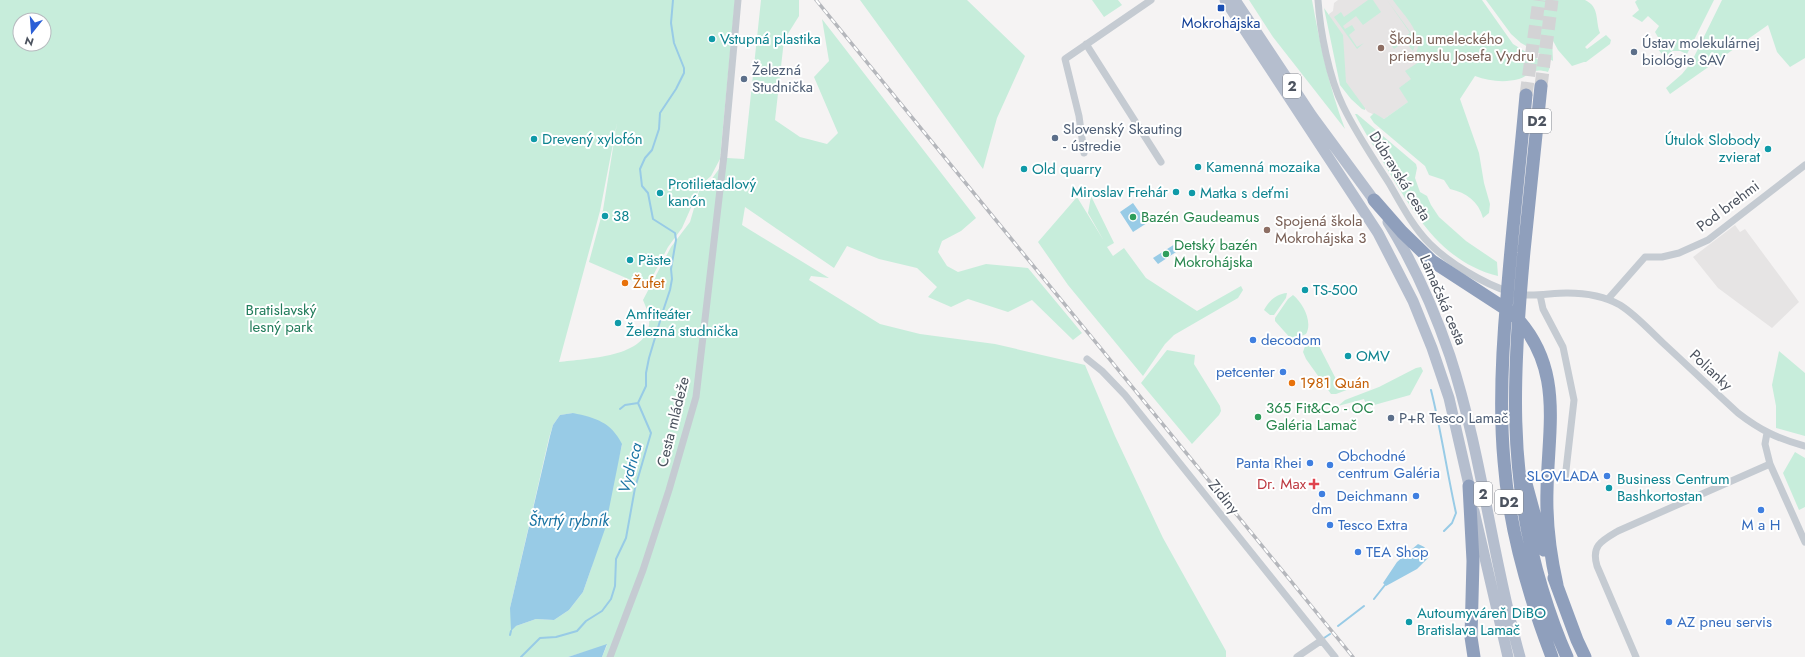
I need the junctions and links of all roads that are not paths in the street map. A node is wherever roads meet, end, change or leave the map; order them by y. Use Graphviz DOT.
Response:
graph roads {
  1 [pos="738,0"];
  2 [pos="1150,0"];
  3 [pos="1225,0"];
  4 [pos="1235,0"];
  5 [pos="1318,0"];
  6 [pos="1086,44"];
  7 [pos="1541,86"];
  8 [pos="1526,95"];
  9 [pos="1084,153"];
  10 [pos="1161,162"];
  11 [pos="1805,165"];
  12 [pos="1374,200"];
  13 [pos="1540,295"];
  14 [pos="1608,299"];
  15 [pos="1087,358"];
  16 [pos="1767,433"];
  17 [pos="1805,446"];
  18 [pos="1517,462"];
  19 [pos="1770,464"];
  20 [pos="1565,479"];
  21 [pos="1469,486"];
  22 [pos="1805,542"];
  23 [pos="1557,585"];
  24 [pos="1322,640"];
  25 [pos="610,657"];
  26 [pos="1297,657"];
  27 [pos="1335,657"];
  28 [pos="1474,657"];
  29 [pos="1508,657"];
  30 [pos="1520,657"];
  31 [pos="1552,657"];
  32 [pos="1567,657"];
  33 [pos="1585,657"];
  34 [pos="1636,657"];
  1 -- 25 [label="street, Cesta mládeže"];
  2 -- 6 [label="street"];
  3 -- 21 [label="main road, Lamačská cesta / 2"];
  4 -- 12 [label="main road, Lamačská cesta / 2"];
  5 -- 13 [label="street, Dúbravská cesta"];
  6 -- 9 [label="street"];
  6 -- 10 [label="street"];
  7 -- 18 [label="highway, D2"];
  8 -- 31 [label="highway, D2"];
  11 -- 14 [label="street, Pod brehmi"];
  12 -- 23 [label="highway"];
  12 -- 30 [label="main road, Lamačská cesta / 2"];
  13 -- 14 [label="street, Dúbravská cesta"];
  13 -- 20 [label="street"];
  14 -- 16 [label="street, Polianky"];
  15 -- 24 [label="street, Zidiny"];
  16 -- 17 [label="street, Polianky"];
  16 -- 19 [label="street"];
  18 -- 23 [label="highway"];
  18 -- 32 [label="highway, D2"];
  19 -- 22 [label="street"];
  19 -- 34 [label="street"];
  21 -- 28 [label="highway"];
  21 -- 29 [label="main road, Lamačská cesta / 2"];
  23 -- 33 [label="highway"];
  24 -- 26 [label="street"];
  24 -- 27 [label="street, Zidiny"];
}
